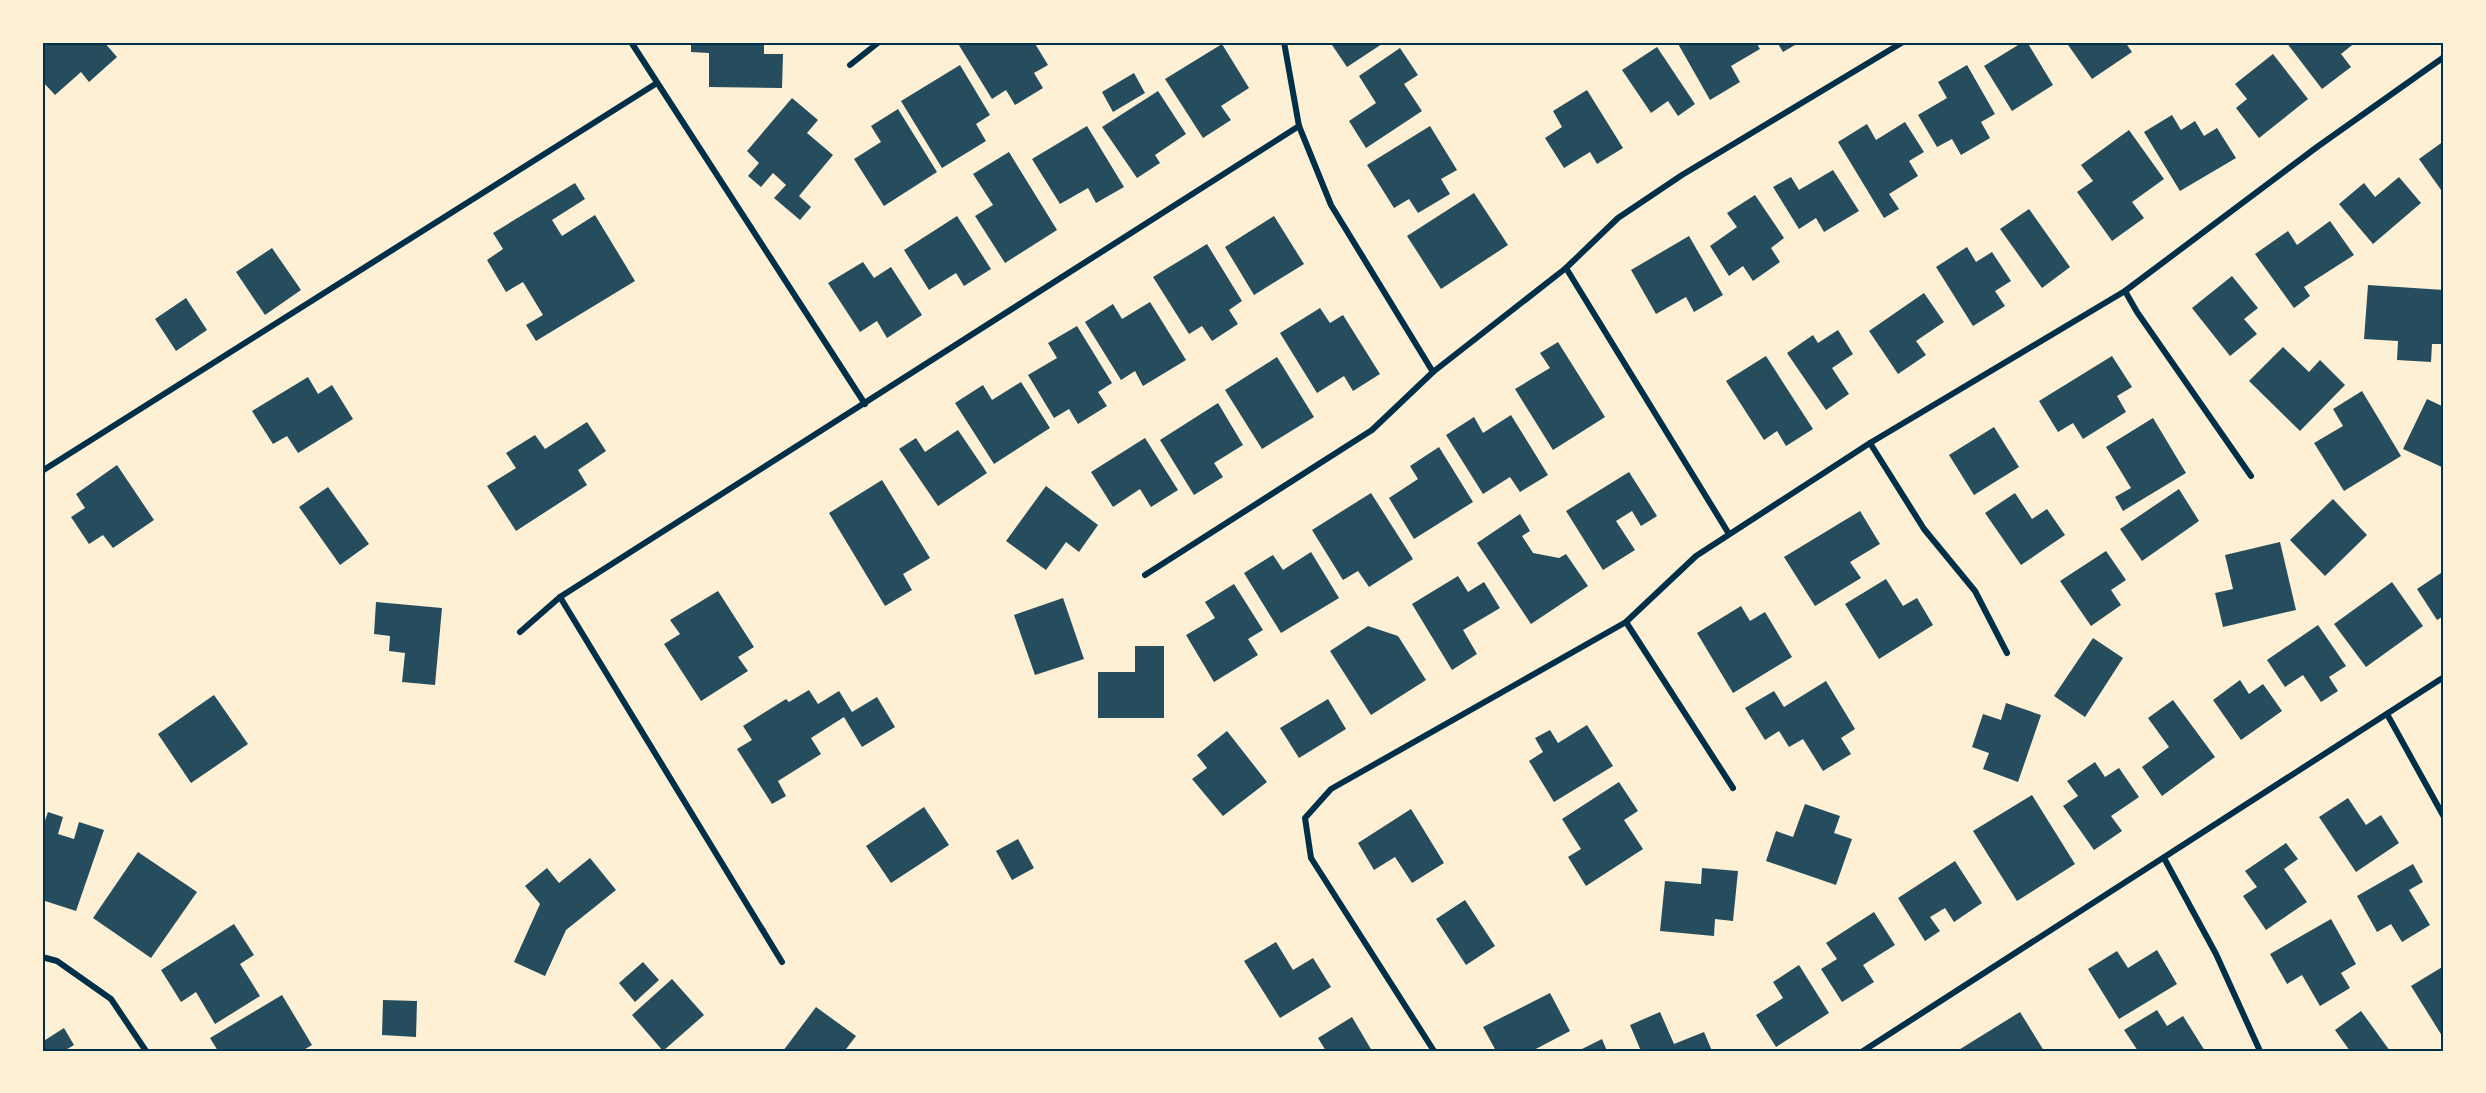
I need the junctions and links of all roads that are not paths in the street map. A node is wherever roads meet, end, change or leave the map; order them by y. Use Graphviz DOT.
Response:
graph roads {
  1 [pos="631,42"];
  2 [pos="879,42"];
  3 [pos="1284,42"];
  4 [pos="1903,42"];
  5 [pos="2444,57"];
  6 [pos="850,65"];
  7 [pos="657,83"];
  8 [pos="1299,126"];
  9 [pos="1566,268"];
  10 [pos="2125,291"];
  11 [pos="1434,372"];
  12 [pos="865,404"];
  13 [pos="1870,443"];
  14 [pos="42,471"];
  15 [pos="2251,476"];
  16 [pos="1729,534"];
  17 [pos="1145,575"];
  18 [pos="560,597"];
  19 [pos="1626,622"];
  20 [pos="520,632"];
  21 [pos="2007,653"];
  22 [pos="2444,677"];
  23 [pos="2387,714"];
  24 [pos="1733,789"];
  25 [pos="2444,817"];
  26 [pos="2164,858"];
  27 [pos="42,957"];
  28 [pos="782,962"];
  29 [pos="146,1051"];
  30 [pos="1434,1051"];
  31 [pos="1863,1051"];
  32 [pos="2260,1051"];
  1 -- 7 [label="street"];
  2 -- 6 [label="street"];
  3 -- 8 [label="street"];
  4 -- 9 [label="street"];
  5 -- 10 [label="street"];
  7 -- 12 [label="street"];
  7 -- 14 [label="street"];
  8 -- 11 [label="street"];
  8 -- 12 [label="street"];
  9 -- 11 [label="street"];
  9 -- 16 [label="street"];
  10 -- 13 [label="street"];
  10 -- 15 [label="street"];
  11 -- 17 [label="street"];
  12 -- 18 [label="street"];
  13 -- 16 [label="street"];
  13 -- 21 [label="street"];
  16 -- 19 [label="street"];
  18 -- 20 [label="street"];
  18 -- 28 [label="street"];
  19 -- 24 [label="street"];
  19 -- 30 [label="street"];
  22 -- 23 [label="street"];
  23 -- 25 [label="street"];
  23 -- 26 [label="street"];
  26 -- 31 [label="street"];
  26 -- 32 [label="street"];
  27 -- 29 [label="street"];
}
